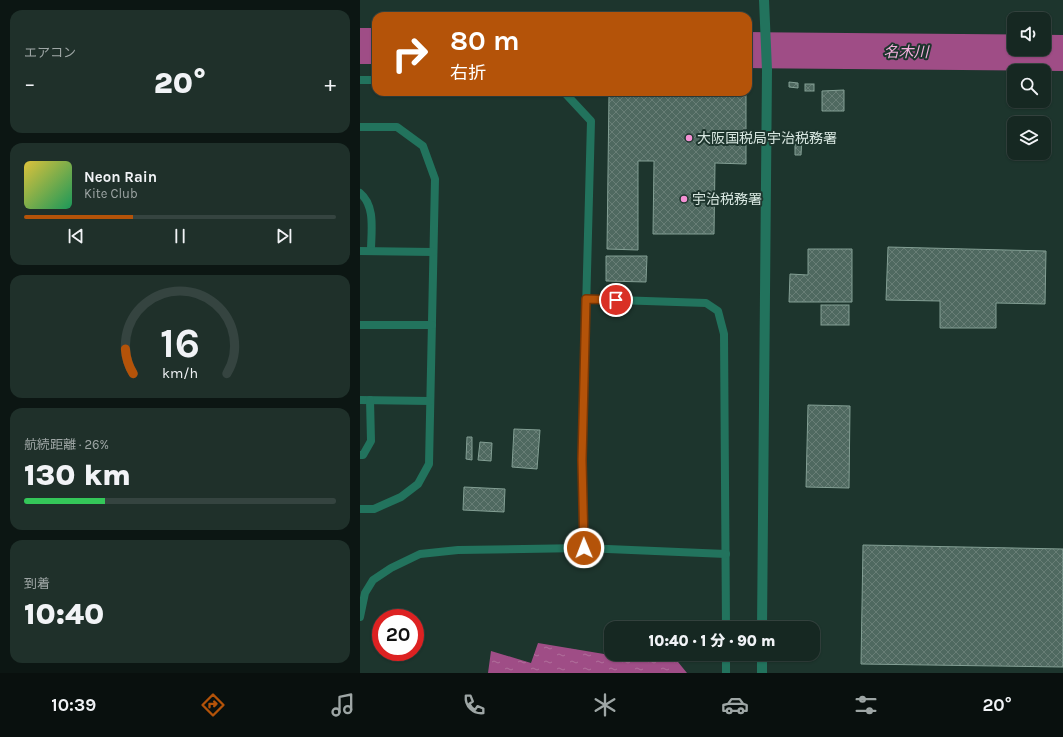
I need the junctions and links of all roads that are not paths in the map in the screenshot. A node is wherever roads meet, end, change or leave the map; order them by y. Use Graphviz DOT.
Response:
graph roads {
  1 [pos="764,0"];
  2 [pos="360,80"];
  3 [pos="372,80"];
  4 [pos="568,96"];
  5 [pos="360,127"];
  6 [pos="360,193"];
  7 [pos="360,251"];
  8 [pos="371,251"];
  9 [pos="433,252"];
  10 [pos="586,299"];
  11 [pos="360,325"];
  12 [pos="432,325"];
  13 [pos="360,400"];
  14 [pos="370,400"];
  15 [pos="430,402"];
  16 [pos="360,455"];
  17 [pos="360,509"];
  18 [pos="584,548"];
  19 [pos="726,554"];
  20 [pos="360,617"];
  21 [pos="726,621"];
  22 [pos="762,621"];
  23 [pos="726,661"];
  24 [pos="762,661"];
  25 [pos="726,673"];
  26 [pos="762,673"];
  1 -- 22 [label="street"];
  2 -- 3 [label="lane"];
  4 -- 10 [label="lane"];
  5 -- 9 [label="lane"];
  6 -- 8 [label="lane"];
  7 -- 8 [label="lane"];
  8 -- 9 [label="lane"];
  9 -- 12 [label="lane"];
  10 -- 18 [label="lane"];
  10 -- 19 [label="lane"];
  11 -- 12 [label="lane"];
  12 -- 15 [label="lane"];
  13 -- 14 [label="lane"];
  14 -- 15 [label="lane"];
  14 -- 16 [label="lane"];
  15 -- 17 [label="lane"];
  18 -- 19 [label="lane"];
  18 -- 20 [label="lane"];
  19 -- 21 [label="lane"];
  23 -- 25 [label="lane"];
  24 -- 26 [label="street"];
}
